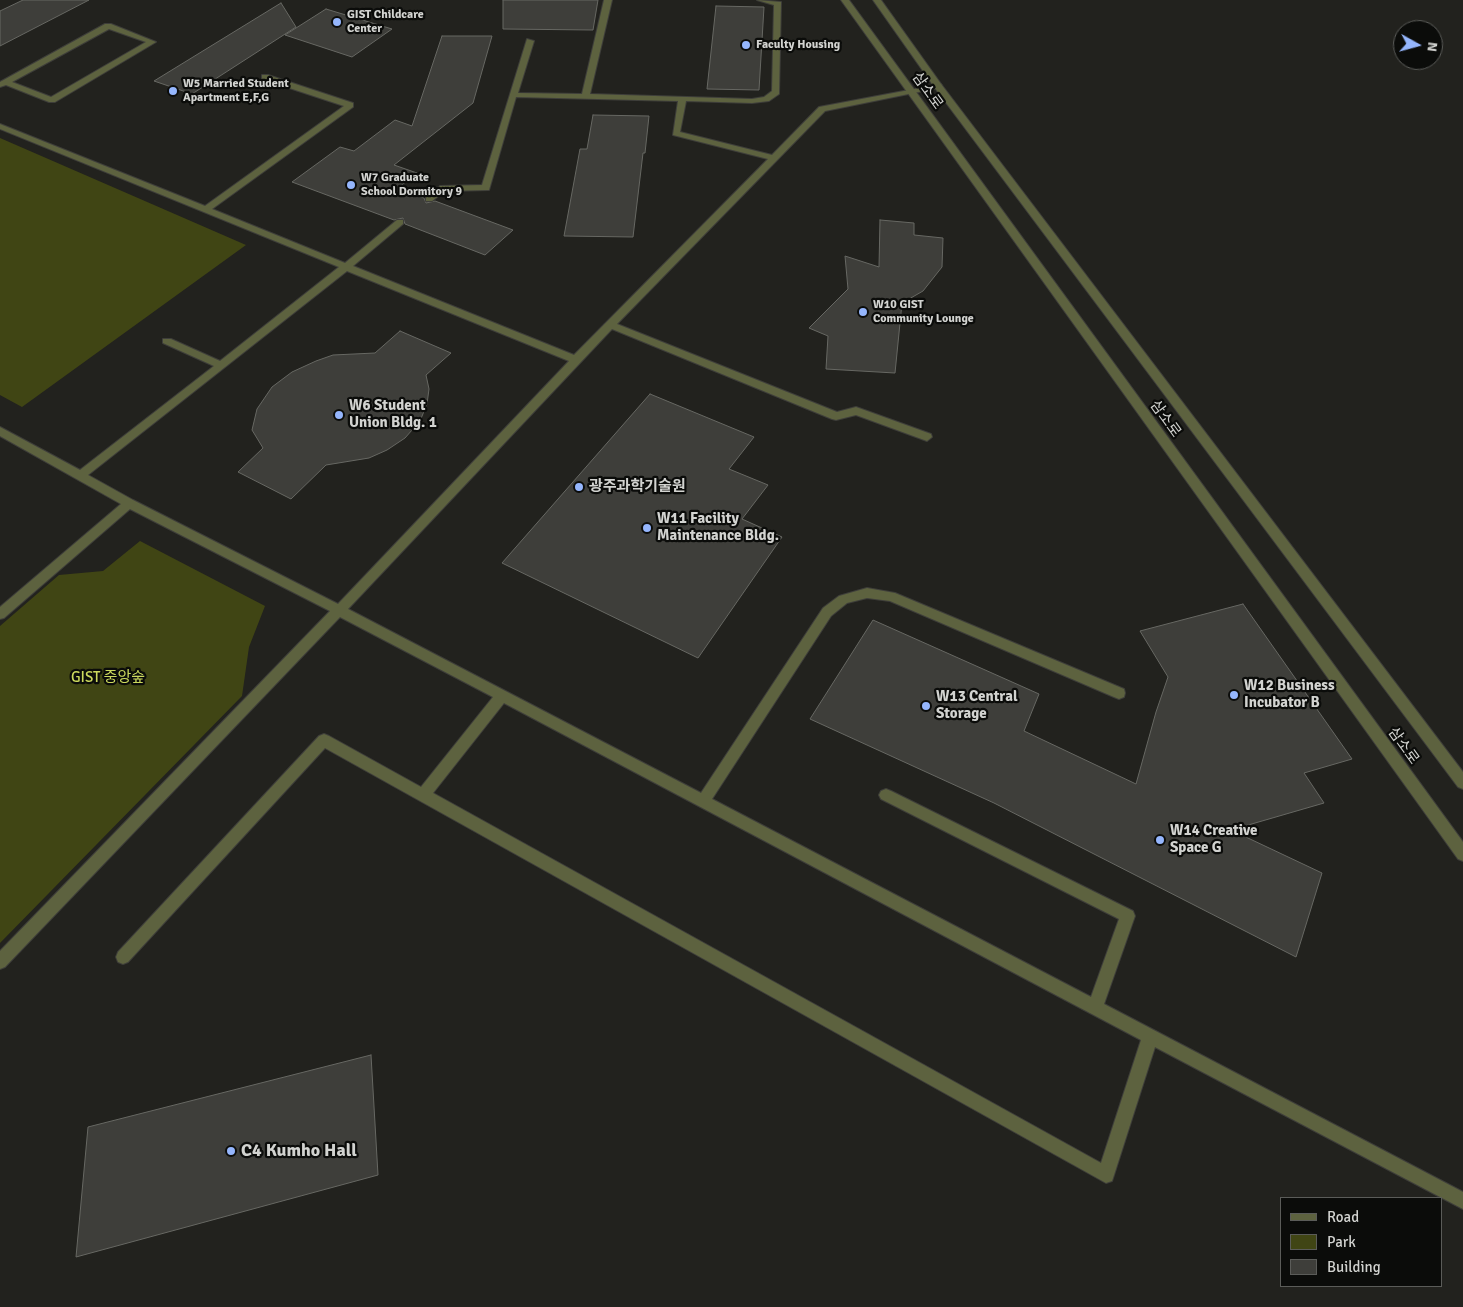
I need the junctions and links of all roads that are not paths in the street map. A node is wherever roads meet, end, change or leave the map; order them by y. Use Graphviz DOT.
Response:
graph roads {
  1 [pos="608,0"];
  2 [pos="761,0"];
  3 [pos="844,0"];
  4 [pos="877,0"];
  5 [pos="530,41"];
  6 [pos="265,77"];
  7 [pos="3,83"];
  8 [pos="938,86"];
  9 [pos="909,91"];
  10 [pos="513,95"];
  11 [pos="585,96"];
  12 [pos="682,100"];
  13 [pos="0,126"];
  14 [pos="772,158"];
  15 [pos="429,199"];
  16 [pos="205,210"];
  17 [pos="400,222"];
  18 [pos="346,268"];
  19 [pos="610,325"];
  20 [pos="167,341"];
  21 [pos="576,360"];
  22 [pos="221,365"];
  23 [pos="0,431"];
  24 [pos="927,437"];
  25 [pos="80,476"];
  26 [pos="129,503"];
  27 [pos="338,610"];
  28 [pos="0,614"];
  29 [pos="1119,693"];
  30 [pos="502,696"];
  31 [pos="1463,783"];
  32 [pos="424,794"];
  33 [pos="886,795"];
  34 [pos="704,802"];
  35 [pos="1463,854"];
  36 [pos="123,957"];
  37 [pos="0,962"];
  38 [pos="1095,1008"];
  39 [pos="1150,1037"];
  40 [pos="1463,1201"];
  1 -- 11 [label="street"];
  2 -- 12 [label="street"];
  3 -- 9 [label="street, 삼소로"];
  4 -- 8 [label="street, 삼소로"];
  5 -- 10 [label="street"];
  6 -- 16 [label="street"];
  7 -- 7 [label="street"];
  8 -- 9 [label="street"];
  8 -- 31 [label="street, 삼소로"];
  9 -- 14 [label="street"];
  9 -- 35 [label="street, 삼소로"];
  10 -- 11 [label="street"];
  10 -- 15 [label="street"];
  11 -- 12 [label="street"];
  12 -- 14 [label="street"];
  13 -- 16 [label="street"];
  14 -- 19 [label="street"];
  16 -- 18 [label="street"];
  17 -- 18 [label="street"];
  18 -- 21 [label="street"];
  18 -- 22 [label="street"];
  19 -- 21 [label="street"];
  19 -- 24 [label="street"];
  20 -- 22 [label="street"];
  21 -- 27 [label="street"];
  22 -- 25 [label="street"];
  23 -- 25 [label="street"];
  25 -- 26 [label="street"];
  26 -- 27 [label="street"];
  26 -- 28 [label="street"];
  27 -- 30 [label="street"];
  27 -- 37 [label="street"];
  29 -- 34 [label="street"];
  30 -- 32 [label="street"];
  30 -- 34 [label="street"];
  32 -- 36 [label="street"];
  32 -- 39 [label="street"];
  33 -- 38 [label="street"];
  34 -- 38 [label="street"];
  38 -- 39 [label="street"];
  39 -- 40 [label="street"];
}
